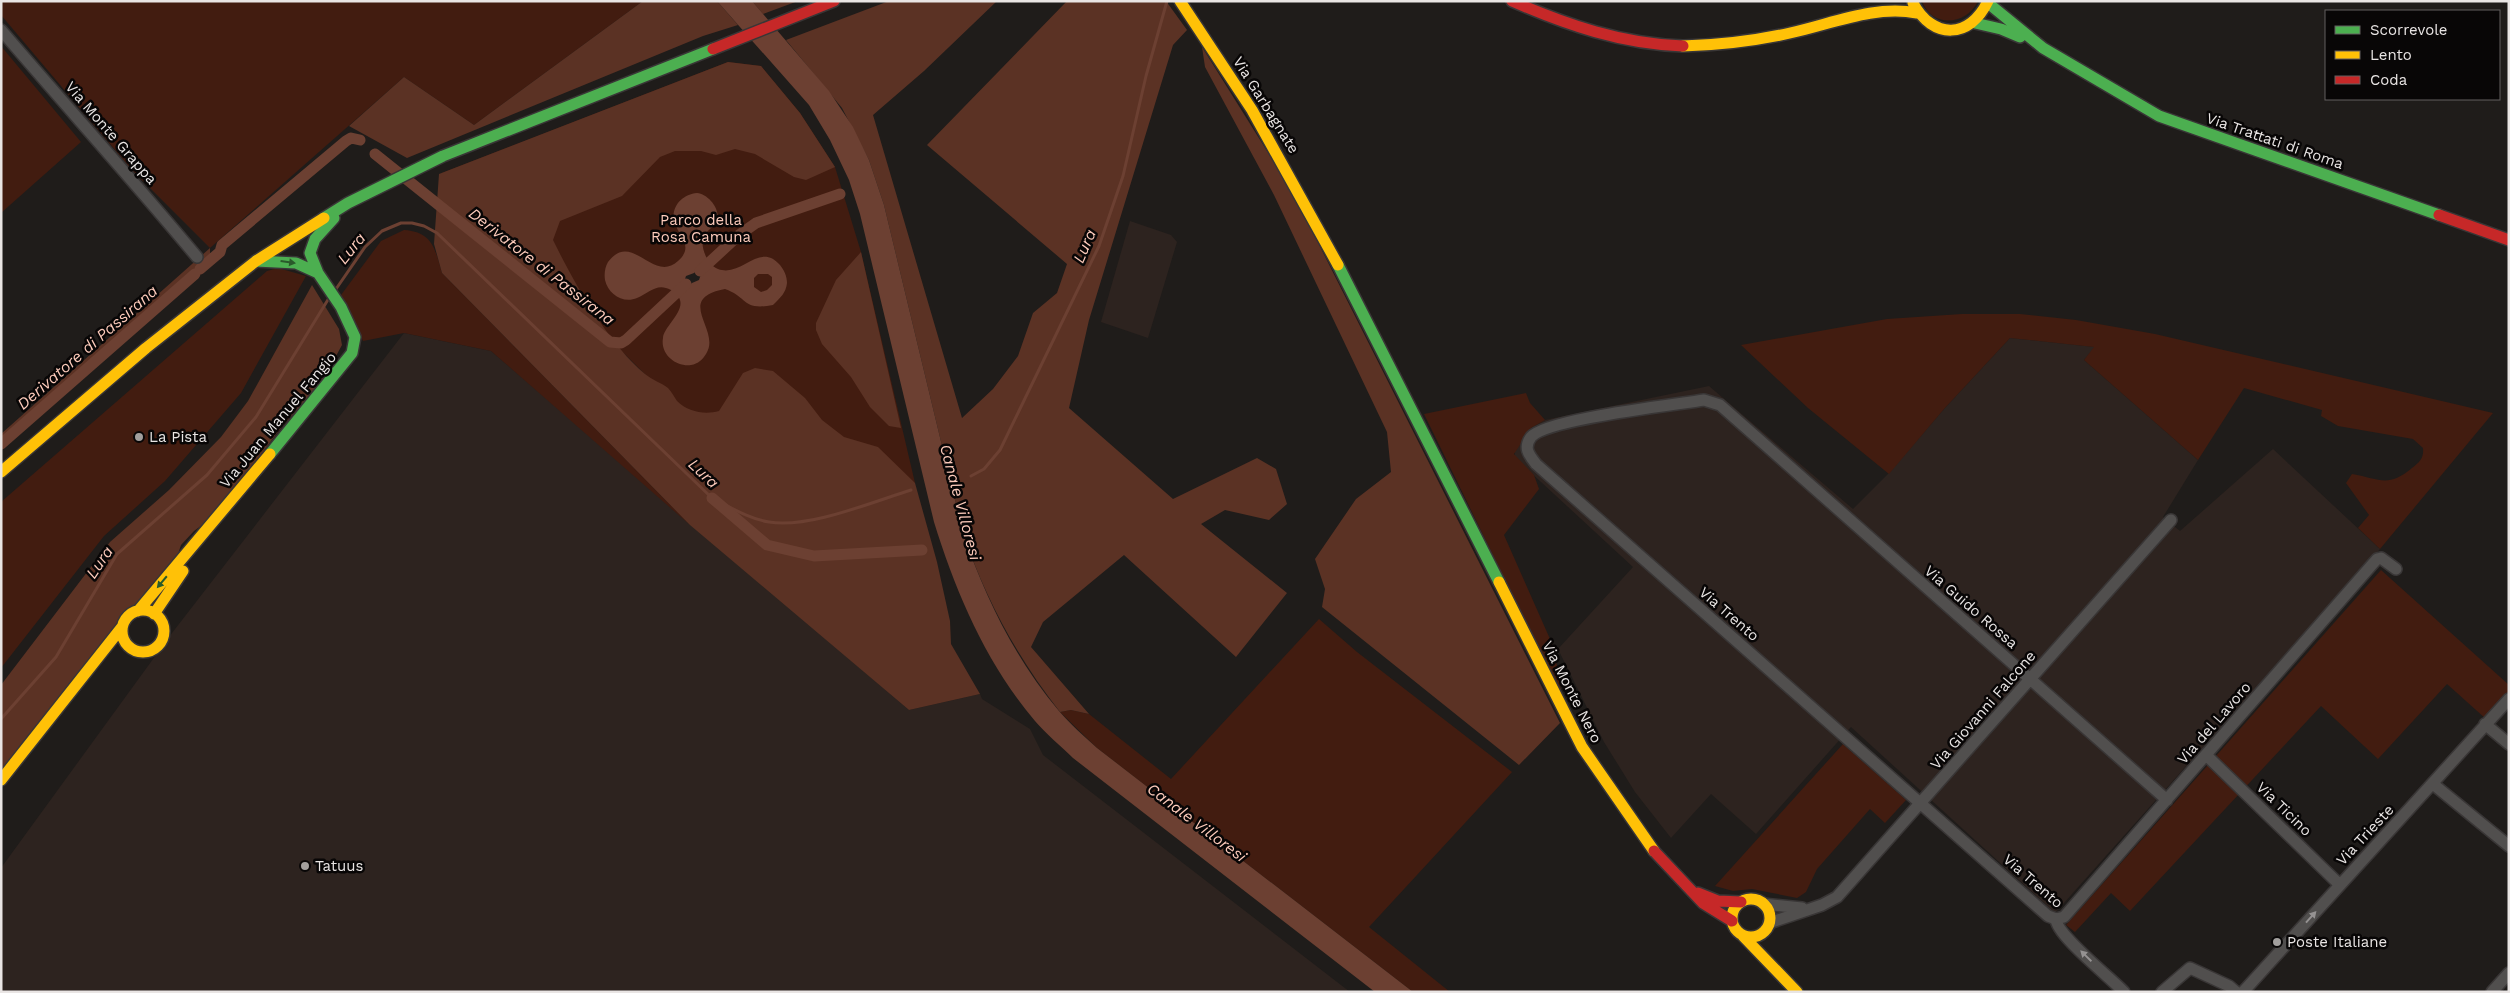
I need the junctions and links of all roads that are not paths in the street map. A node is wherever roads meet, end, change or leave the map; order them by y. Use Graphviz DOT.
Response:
graph roads {
  1 [pos="834,1"];
  2 [pos="1512,1"];
  3 [pos="1892,1"];
  4 [pos="1912,1"];
  5 [pos="1988,2"];
  6 [pos="1185,4"];
  7 [pos="1917,13"];
  8 [pos="1862,15"];
  9 [pos="1974,23"];
  10 [pos="1,30"];
  11 [pos="2042,48"];
  12 [pos="348,203"];
  13 [pos="2509,240"];
  14 [pos="197,257"];
  15 [pos="256,261"];
  16 [pos="318,273"];
  17 [pos="1778,457"];
  18 [pos="1,472"];
  19 [pos="1454,495"];
  20 [pos="227,505"];
  21 [pos="2171,520"];
  22 [pos="2396,569"];
  23 [pos="138,611"];
  24 [pos="154,614"];
  25 [pos="122,627"];
  26 [pos="125,643"];
  27 [pos="109,645"];
  28 [pos="2031,679"];
  29 [pos="2509,699"];
  30 [pos="2485,724"];
  31 [pos="2509,744"];
  32 [pos="2206,754"];
  33 [pos="1,780"];
  34 [pos="2433,784"];
  35 [pos="2167,800"];
  36 [pos="1922,803"];
  37 [pos="2509,846"];
  38 [pos="2340,885"];
  39 [pos="1687,887"];
  40 [pos="1741,902"];
  41 [pos="1763,904"];
  42 [pos="1809,908"];
  43 [pos="2056,919"];
  44 [pos="1732,921"];
  45 [pos="1768,926"];
  46 [pos="1743,936"];
  47 [pos="2509,973"];
  48 [pos="1780,974"];
  49 [pos="1797,992"];
  50 [pos="2124,992"];
  51 [pos="2162,992"];
  52 [pos="2236,992"];
  53 [pos="2244,992"];
  54 [pos="2492,992"];
  1 -- 12 [label="street"];
  2 -- 8 [label="street"];
  3 -- 8 [label="street"];
  4 -- 7 [label="street"];
  5 -- 9 [label="street"];
  5 -- 11 [label="street, Via Trattati di Roma"];
  6 -- 19 [label="street, Via Garbagnate"];
  7 -- 8 [label="street"];
  7 -- 9 [label="street"];
  9 -- 11 [label="street, Via Trattati di Roma"];
  10 -- 14 [label="street, Via Monte Grappa"];
  11 -- 13 [label="street, Via Trattati di Roma"];
  12 -- 15 [label="street"];
  12 -- 16 [label="street, Via Juan Manuel Fangio"];
  15 -- 16 [label="street, one-way"];
  15 -- 18 [label="street"];
  16 -- 20 [label="street, Via Juan Manuel Fangio"];
  17 -- 28 [label="street, Via Guido Rossa"];
  17 -- 36 [label="street, Via Trento"];
  19 -- 39 [label="street, Via Monte Nero"];
  20 -- 23 [label="street, Via Juan Manuel Fangio, one-way"];
  20 -- 24 [label="street, Via Juan Manuel Fangio"];
  21 -- 28 [label="street, Via Giovanni Falcone"];
  22 -- 32 [label="street, Via del Lavoro"];
  23 -- 24 [label="street"];
  23 -- 25 [label="street, Via Juan Manuel Fangio"];
  24 -- 26 [label="street"];
  25 -- 26 [label="street"];
  25 -- 27 [label="street, Via Juan Manuel Fangio"];
  26 -- 27 [label="street"];
  27 -- 33 [label="street, Via Juan Manuel Fangio"];
  28 -- 35 [label="street, Via Guido Rossa"];
  28 -- 36 [label="street, Via Giovanni Falcone"];
  29 -- 30 [label="street, Via Trieste"];
  30 -- 31 [label="street"];
  30 -- 34 [label="street, Via Trieste"];
  32 -- 35 [label="street, Via del Lavoro"];
  32 -- 38 [label="street, Via Ticino"];
  34 -- 37 [label="street"];
  34 -- 38 [label="street, Via Trieste"];
  35 -- 43 [label="street, Via del Lavoro"];
  36 -- 42 [label="street, Via Giovanni Falcone"];
  36 -- 43 [label="street, Via Trento"];
  53 -- 38 [label="street, Via Trieste, one-way"];
  39 -- 40 [label="street, Via Monte Nero"];
  39 -- 44 [label="street, Via Monte Nero"];
  40 -- 41 [label="street"];
  40 -- 44 [label="street"];
  41 -- 42 [label="street, Via Giovanni Falcone"];
  41 -- 45 [label="street"];
  42 -- 45 [label="street, Via Giovanni Falcone"];
  50 -- 43 [label="street, Via Trento, one-way"];
  44 -- 46 [label="street"];
  45 -- 46 [label="street"];
  45 -- 48 [label="street"];
  46 -- 48 [label="street"];
  47 -- 54 [label="street"];
  48 -- 49 [label="street"];
  51 -- 52 [label="street"];
}
